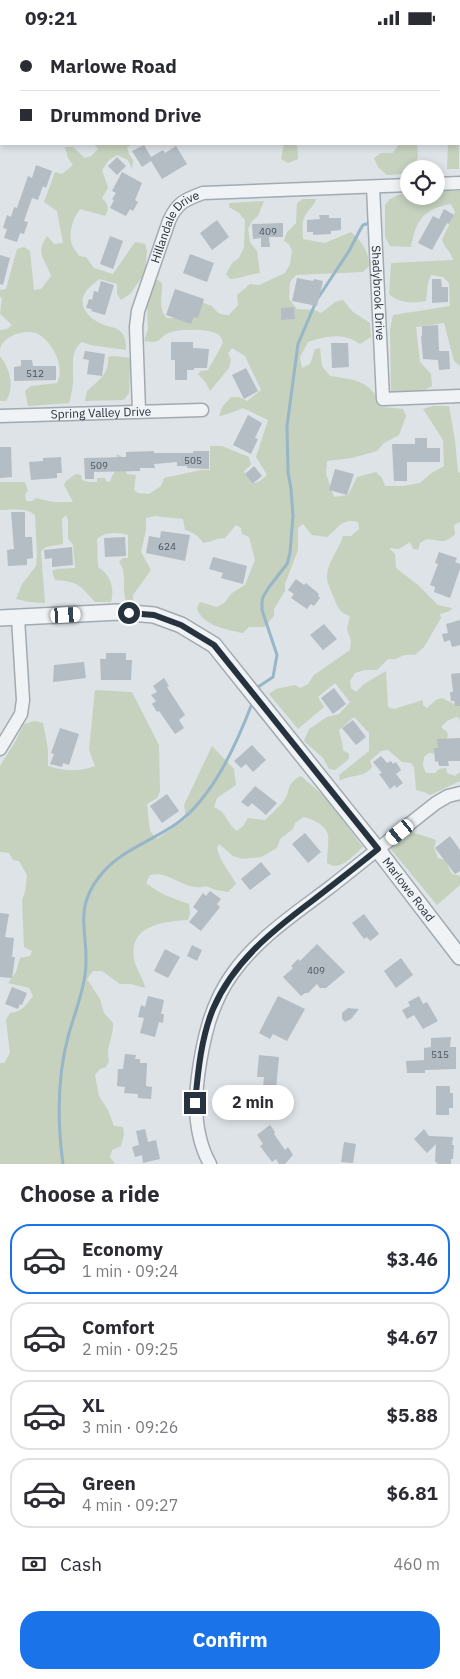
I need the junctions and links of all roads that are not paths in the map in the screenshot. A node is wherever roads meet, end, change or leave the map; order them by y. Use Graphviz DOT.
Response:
graph roads {
  1 [pos="460,183"];
  2 [pos="445,184"];
  3 [pos="400,186"];
  4 [pos="373,187"];
  5 [pos="460,396"];
  6 [pos="202,410"];
  7 [pos="139,411"];
  8 [pos="0,416"];
  9 [pos="18,617"];
  10 [pos="0,618"];
  11 [pos="0,749"];
  12 [pos="460,793"];
  13 [pos="378,849"];
  14 [pos="460,957"];
  15 [pos="210,1164"];
  1 -- 2 [label="street"];
  3 -- 4 [label="street, Hillandale Drive"];
  4 -- 5 [label="street, Shadybrook Drive"];
  4 -- 7 [label="street, Hillandale Drive"];
  6 -- 7 [label="street, Spring Valley Drive"];
  7 -- 8 [label="street, Spring Valley Drive"];
  9 -- 10 [label="street, Marlowe Road"];
  9 -- 11 [label="street"];
  9 -- 13 [label="street, Marlowe Road"];
  12 -- 13 [label="street"];
  13 -- 14 [label="street, Marlowe Road"];
  13 -- 15 [label="street"];
}
